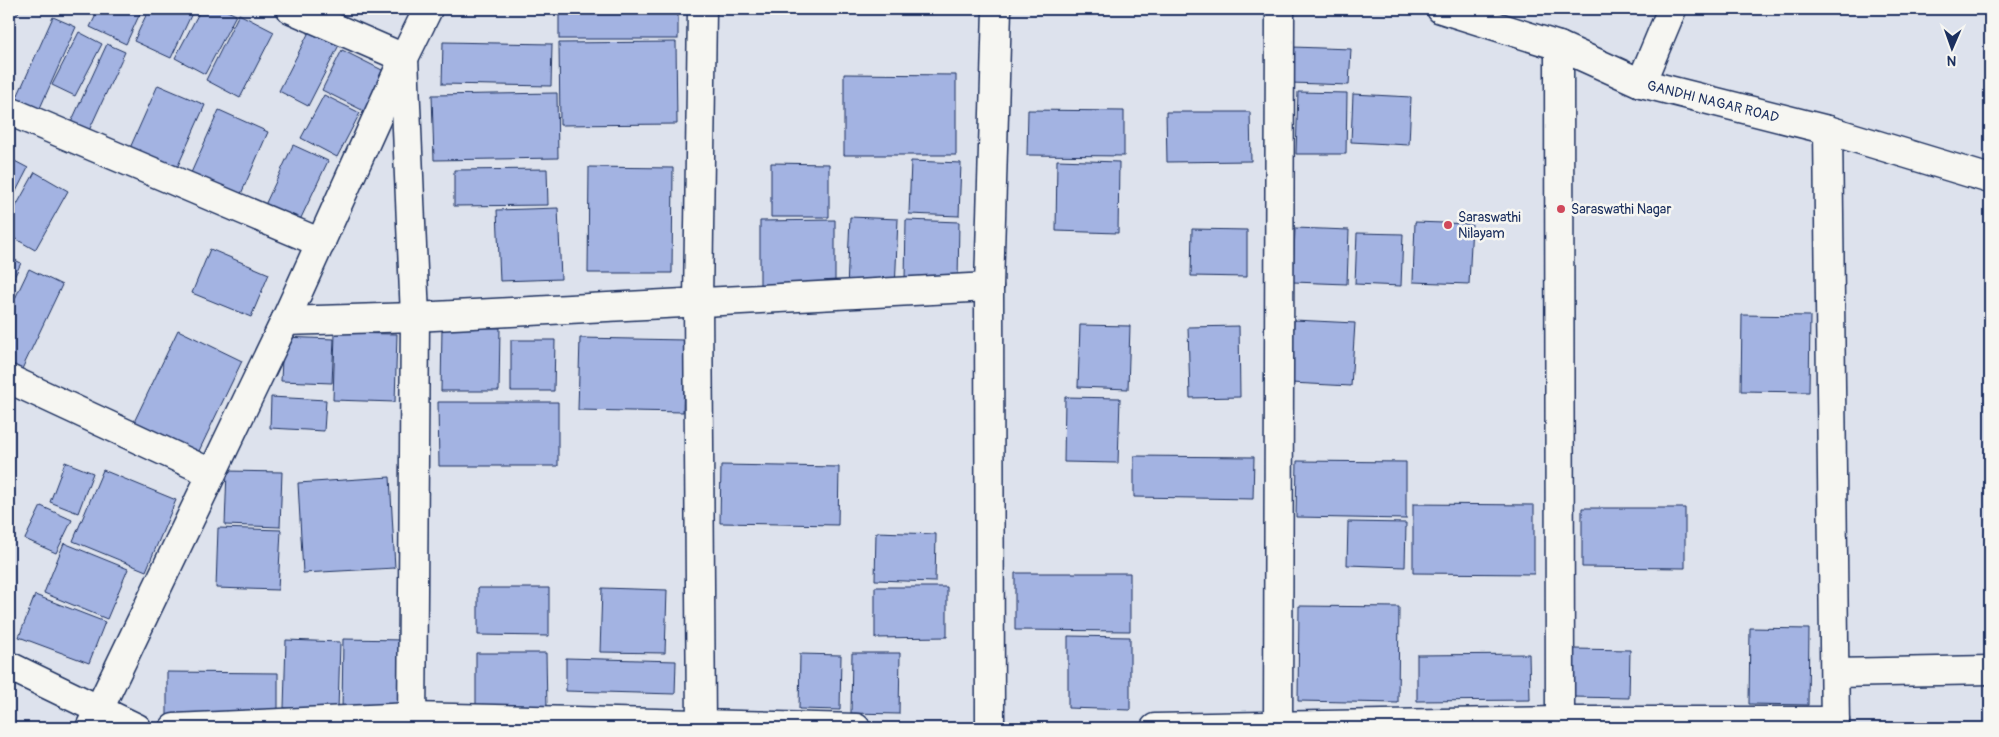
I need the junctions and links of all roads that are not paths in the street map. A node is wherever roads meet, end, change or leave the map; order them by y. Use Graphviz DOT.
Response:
graph roads {
  1 [pos="291,9"];
  2 [pos="428,9"];
  3 [pos="702,9"];
  4 [pos="997,9"];
  5 [pos="1280,9"];
  6 [pos="1441,9"];
  7 [pos="1672,9"];
  8 [pos="1559,46"];
  9 [pos="404,58"];
  10 [pos="1641,83"];
  11 [pos="9,111"];
  12 [pos="1828,130"];
  13 [pos="1990,179"];
  14 [pos="321,243"];
  15 [pos="989,287"];
  16 [pos="698,302"];
  17 [pos="415,317"];
  18 [pos="285,321"];
  19 [pos="9,379"];
  20 [pos="211,473"];
  21 [pos="9,666"];
  22 [pos="1990,670"];
  23 [pos="1835,674"];
  24 [pos="95,719"];
  25 [pos="412,723"];
  26 [pos="1560,724"];
  27 [pos="1835,725"];
  28 [pos="701,726"];
  29 [pos="1278,727"];
  30 [pos="137,728"];
  31 [pos="174,728"];
  32 [pos="856,728"];
  33 [pos="990,728"];
  34 [pos="1155,728"];
  1 -- 9 [label="street"];
  2 -- 9 [label="street"];
  3 -- 16 [label="street"];
  4 -- 15 [label="street"];
  5 -- 29 [label="street"];
  6 -- 8 [label="street, GANDHI NAGAR ROAD"];
  7 -- 10 [label="street"];
  8 -- 10 [label="street, GANDHI NAGAR ROAD"];
  8 -- 26 [label="street"];
  9 -- 14 [label="street"];
  9 -- 17 [label="street"];
  10 -- 12 [label="street, GANDHI NAGAR ROAD"];
  11 -- 14 [label="street"];
  12 -- 13 [label="street, GANDHI NAGAR ROAD"];
  12 -- 23 [label="street"];
  14 -- 18 [label="street"];
  15 -- 16 [label="street"];
  15 -- 33 [label="street"];
  16 -- 17 [label="street"];
  16 -- 28 [label="street"];
  17 -- 18 [label="street"];
  17 -- 25 [label="street"];
  18 -- 20 [label="street"];
  19 -- 20 [label="street"];
  20 -- 24 [label="street"];
  21 -- 24 [label="street"];
  22 -- 23 [label="street"];
  23 -- 27 [label="street"];
  24 -- 30 [label="street"];
  25 -- 28 [label="street"];
  25 -- 31 [label="street"];
  26 -- 27 [label="street"];
  26 -- 29 [label="street"];
  28 -- 32 [label="street"];
  29 -- 34 [label="street"];
}
